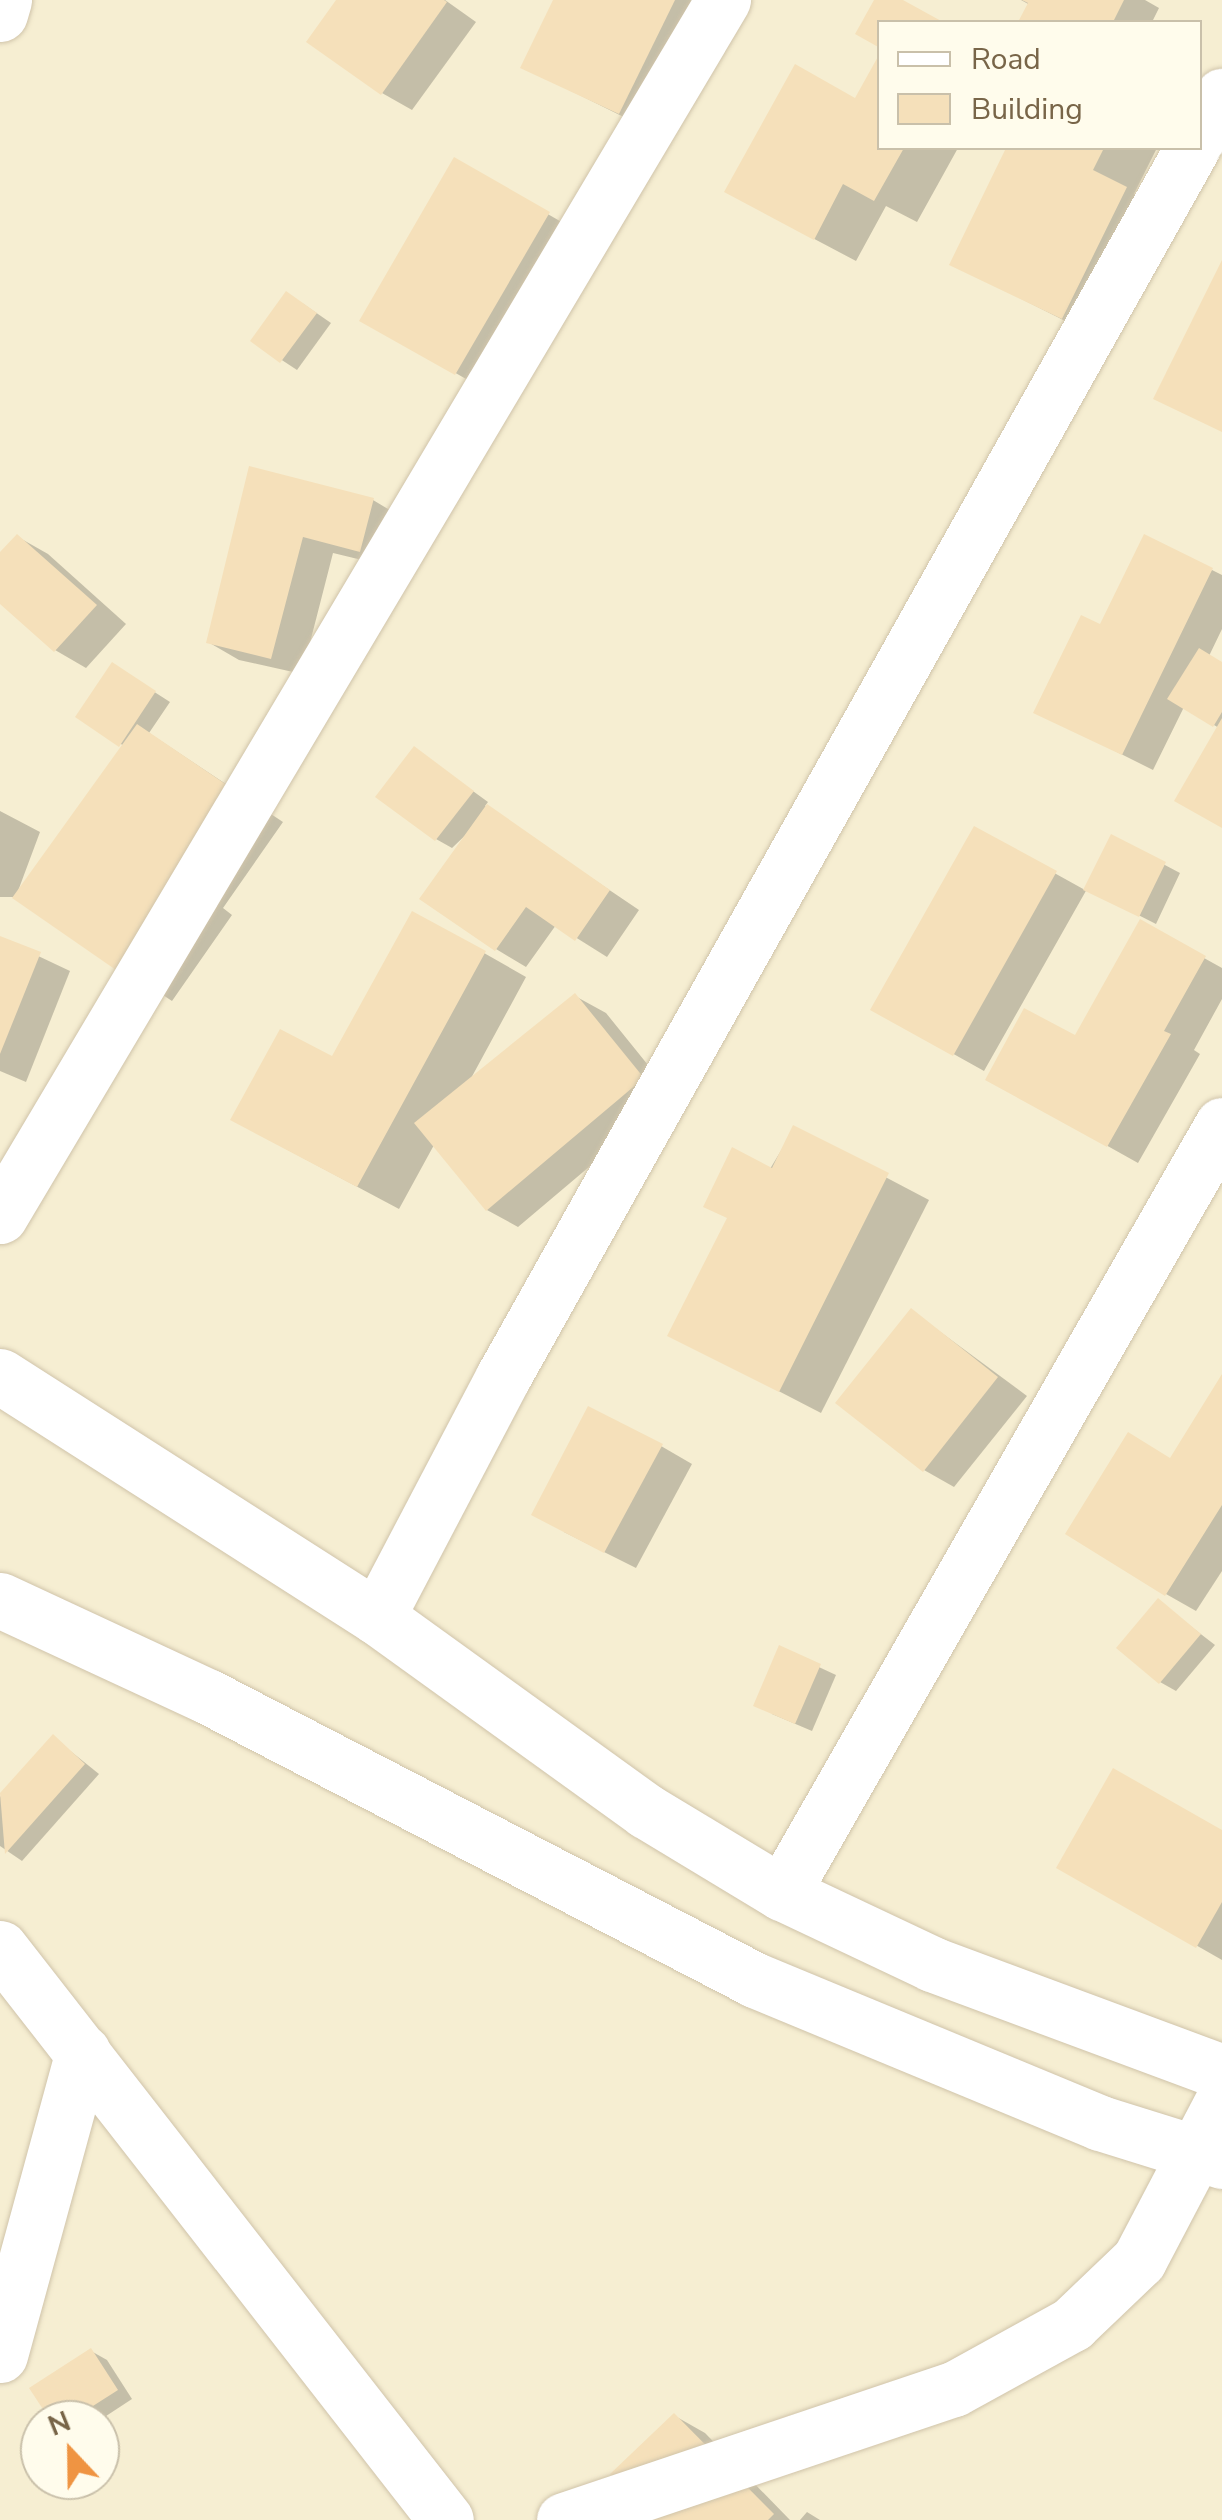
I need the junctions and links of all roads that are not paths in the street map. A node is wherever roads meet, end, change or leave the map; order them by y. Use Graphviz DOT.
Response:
graph roads {
  1 [pos="4,0"];
  2 [pos="724,0"];
  3 [pos="0,14"];
  4 [pos="1222,96"];
  5 [pos="1202,131"];
  6 [pos="1191,150"];
  7 [pos="1222,1126"];
  8 [pos="0,1216"];
  9 [pos="0,1376"];
  10 [pos="0,1600"];
  11 [pos="377,1617"];
  12 [pos="782,1893"];
  13 [pos="0,1948"];
  14 [pos="82,2052"];
  15 [pos="1222,2072"];
  16 [pos="1222,2102"];
  17 [pos="1209,2157"];
  18 [pos="0,2355"];
  19 [pos="446,2520"];
  20 [pos="564,2520"];
  1 -- 3 [label="street"];
  2 -- 8 [label="street"];
  4 -- 5 [label="street"];
  6 -- 11 [label="street"];
  7 -- 12 [label="street"];
  9 -- 11 [label="street"];
  10 -- 17 [label="street"];
  11 -- 12 [label="street"];
  12 -- 15 [label="street"];
  13 -- 14 [label="street"];
  14 -- 18 [label="street"];
  14 -- 19 [label="street"];
  16 -- 17 [label="street"];
  17 -- 20 [label="street"];
}
